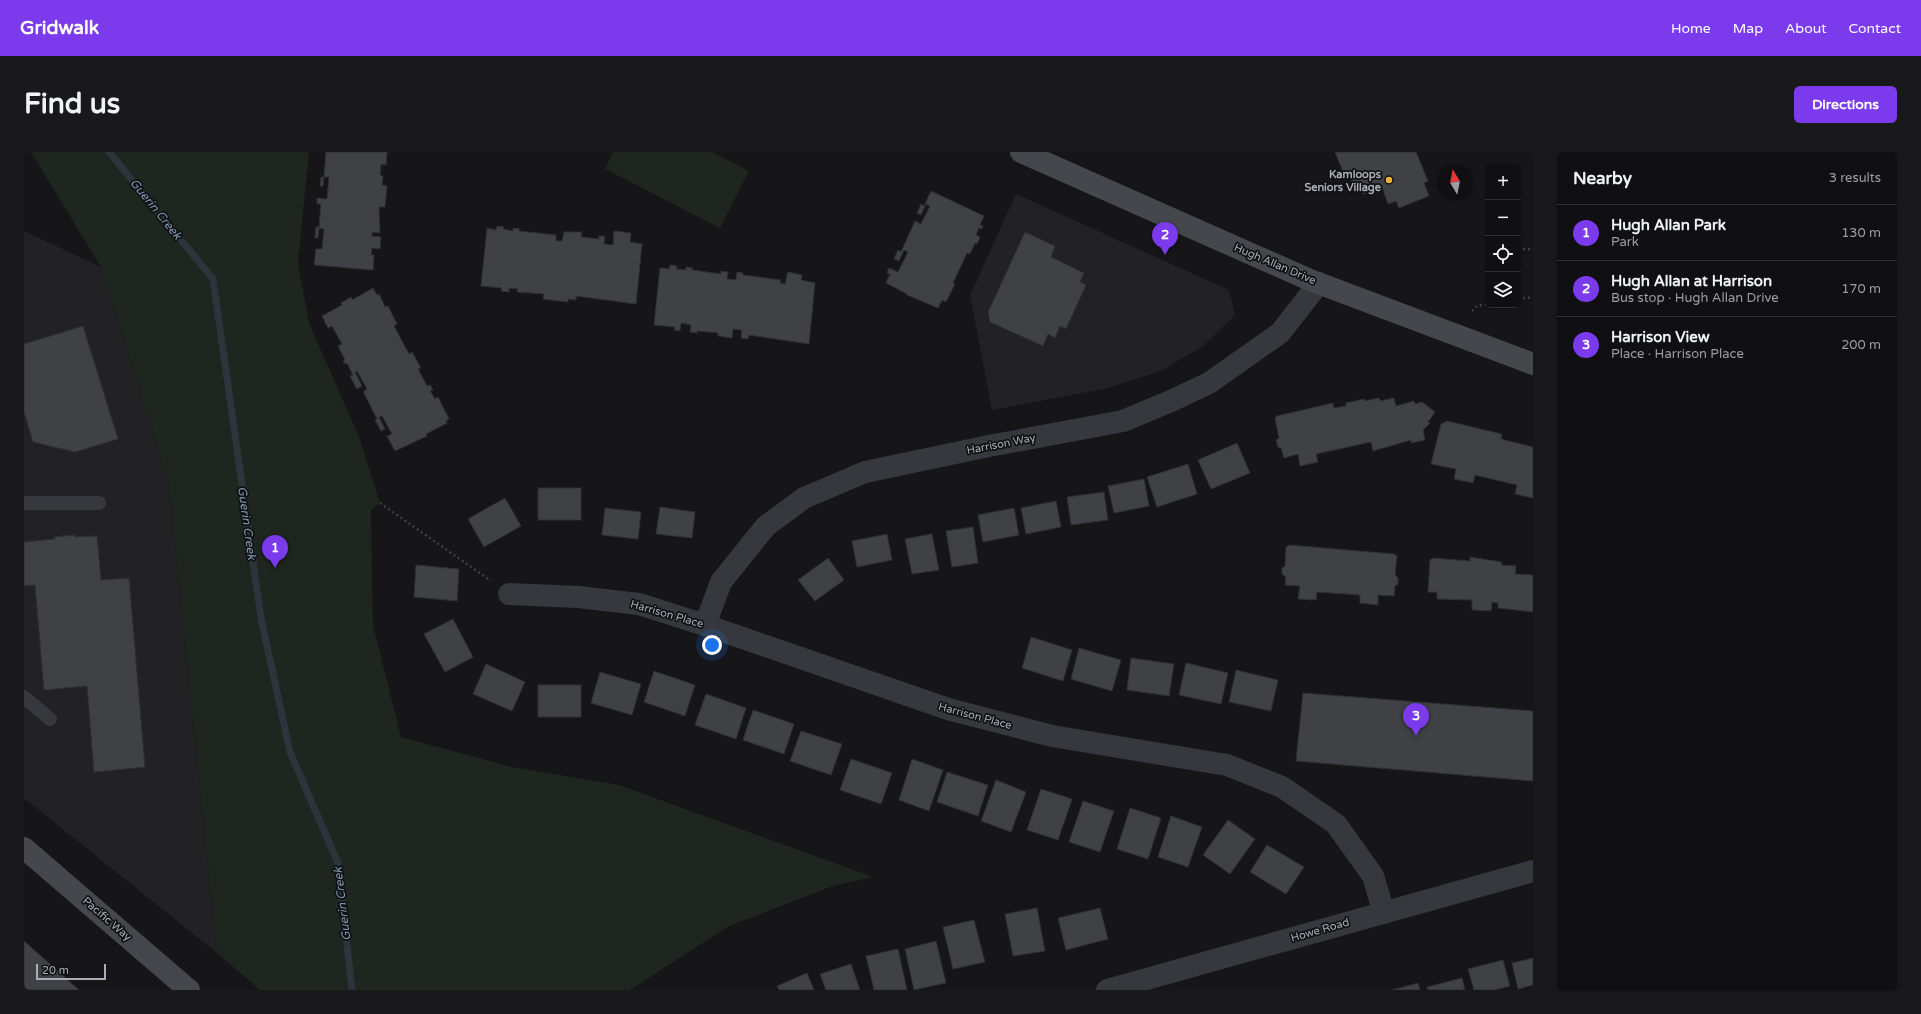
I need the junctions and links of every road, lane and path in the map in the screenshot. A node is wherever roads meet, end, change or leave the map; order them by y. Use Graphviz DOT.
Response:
graph roads {
  1 [pos="1021,152"];
  2 [pos="1533,248"];
  3 [pos="1521,250"];
  4 [pos="1319,283"];
  5 [pos="1533,297"];
  6 [pos="1521,299"];
  7 [pos="1485,305"];
  8 [pos="1472,311"];
  9 [pos="1533,364"];
  10 [pos="24,503"];
  11 [pos="99,503"];
  12 [pos="380,503"];
  13 [pos="509,594"];
  14 [pos="705,624"];
  15 [pos="24,697"];
  16 [pos="50,719"];
  17 [pos="24,848"];
  18 [pos="1533,871"];
  19 [pos="1384,913"];
  20 [pos="189,990"];
  21 [pos="1107,990"];
  1 -- 4 [label="main road, Hugh Allan Drive"];
  2 -- 3 [label="path"];
  4 -- 9 [label="main road, Hugh Allan Drive"];
  4 -- 14 [label="street, Harrison Way"];
  5 -- 6 [label="path"];
  7 -- 8 [label="path"];
  10 -- 11 [label="lane"];
  12 -- 13 [label="path"];
  13 -- 14 [label="street, Harrison Place"];
  14 -- 19 [label="street, Harrison Place"];
  15 -- 16 [label="lane"];
  17 -- 20 [label="main road, Pacific Way"];
  18 -- 19 [label="street, Howe Road"];
  19 -- 21 [label="street, Howe Road"];
}
